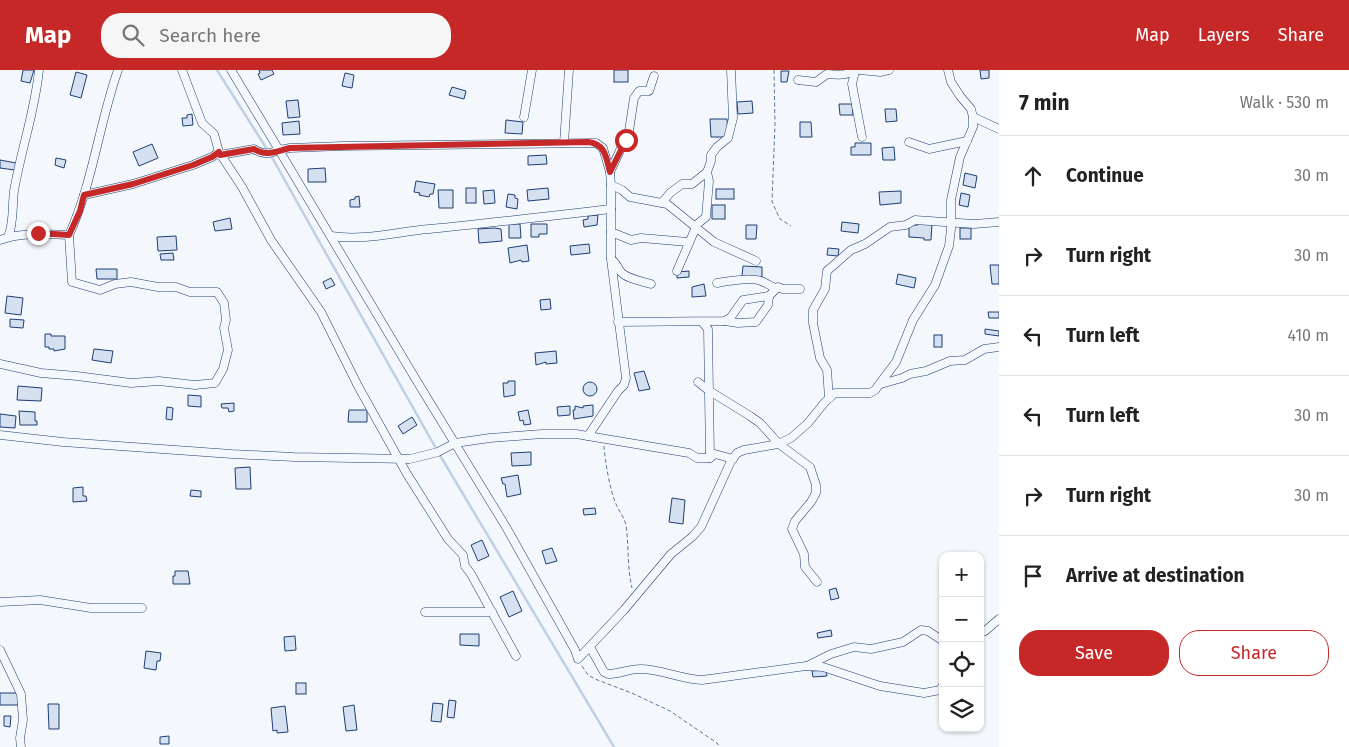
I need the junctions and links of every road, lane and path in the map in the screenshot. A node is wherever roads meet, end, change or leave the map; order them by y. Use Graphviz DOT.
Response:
graph roads {
  1 [pos="39,70"];
  2 [pos="118,70"];
  3 [pos="182,70"];
  4 [pos="231,70"];
  5 [pos="532,70"];
  6 [pos="568,70"];
  7 [pos="731,70"];
  8 [pos="774,70"];
  9 [pos="856,70"];
  10 [pos="889,70"];
  11 [pos="948,70"];
  12 [pos="654,76"];
  13 [pos="798,80"];
  14 [pos="524,117"];
  15 [pos="973,117"];
  16 [pos="999,129"];
  17 [pos="862,137"];
  18 [pos="967,141"];
  19 [pos="909,142"];
  20 [pos="564,143"];
  21 [pos="279,150"];
  22 [pos="220,153"];
  23 [pos="610,172"];
  24 [pos="707,172"];
  25 [pos="611,185"];
  26 [pos="84,195"];
  27 [pos="662,203"];
  28 [pos="611,210"];
  29 [pos="951,222"];
  30 [pos="999,222"];
  31 [pos="790,226"];
  32 [pos="695,227"];
  33 [pos="611,232"];
  34 [pos="69,235"];
  35 [pos="330,236"];
  36 [pos="8,237"];
  37 [pos="0,240"];
  38 [pos="688,242"];
  39 [pos="611,259"];
  40 [pos="756,261"];
  41 [pos="677,271"];
  42 [pos="717,283"];
  43 [pos="651,284"];
  44 [pos="775,288"];
  45 [pos="800,289"];
  46 [pos="769,296"];
  47 [pos="725,321"];
  48 [pos="618,322"];
  49 [pos="703,322"];
  50 [pos="999,347"];
  51 [pos="0,364"];
  52 [pos="698,382"];
  53 [pos="881,384"];
  54 [pos="708,390"];
  55 [pos="829,398"];
  56 [pos="0,435"];
  57 [pos="588,436"];
  58 [pos="603,438"];
  59 [pos="455,443"];
  60 [pos="779,444"];
  61 [pos="398,458"];
  62 [pos="710,458"];
  63 [pos="733,458"];
  64 [pos="817,582"];
  65 [pos="634,598"];
  66 [pos="0,602"];
  67 [pos="142,608"];
  68 [pos="425,612"];
  69 [pos="492,612"];
  70 [pos="999,619"];
  71 [pos="984,631"];
  72 [pos="939,639"];
  73 [pos="590,647"];
  74 [pos="0,650"];
  75 [pos="516,656"];
  76 [pos="578,658"];
  77 [pos="806,666"];
  78 [pos="942,687"];
  79 [pos="21,747"];
  80 [pos="720,747"];
  1 -- 36 [label="street"];
  2 -- 26 [label="street"];
  3 -- 22 [label="street"];
  4 -- 21 [label="street"];
  5 -- 14 [label="street"];
  6 -- 20 [label="street"];
  7 -- 24 [label="street"];
  8 -- 31 [label="path"];
  9 -- 10 [label="street"];
  9 -- 13 [label="street"];
  9 -- 17 [label="street"];
  11 -- 15 [label="street"];
  12 -- 23 [label="street"];
  15 -- 16 [label="street"];
  15 -- 18 [label="street"];
  18 -- 19 [label="street"];
  18 -- 29 [label="street"];
  20 -- 21 [label="street"];
  20 -- 23 [label="street"];
  21 -- 22 [label="street"];
  21 -- 35 [label="street"];
  22 -- 26 [label="street"];
  22 -- 61 [label="street"];
  23 -- 25 [label="street"];
  24 -- 27 [label="street"];
  24 -- 32 [label="street"];
  25 -- 27 [label="street"];
  25 -- 28 [label="street"];
  26 -- 34 [label="street"];
  27 -- 32 [label="street"];
  28 -- 33 [label="street"];
  28 -- 35 [label="street"];
  29 -- 30 [label="street"];
  29 -- 53 [label="street"];
  29 -- 55 [label="street"];
  32 -- 38 [label="street"];
  32 -- 40 [label="street"];
  33 -- 38 [label="street"];
  33 -- 39 [label="street"];
  34 -- 36 [label="street"];
  34 -- 51 [label="street"];
  35 -- 59 [label="street"];
  36 -- 37 [label="street"];
  38 -- 41 [label="street"];
  39 -- 43 [label="street"];
  39 -- 48 [label="street"];
  42 -- 44 [label="street"];
  44 -- 45 [label="street"];
  44 -- 46 [label="street"];
  46 -- 47 [label="street"];
  46 -- 47 [label="street"];
  47 -- 49 [label="street"];
  48 -- 49 [label="street"];
  48 -- 57 [label="street"];
  49 -- 54 [label="street"];
  50 -- 53 [label="street"];
  52 -- 54 [label="street"];
  53 -- 55 [label="street"];
  54 -- 60 [label="street"];
  54 -- 62 [label="street"];
  55 -- 60 [label="street"];
  56 -- 61 [label="street"];
  57 -- 58 [label="street"];
  57 -- 59 [label="street"];
  58 -- 62 [label="street"];
  58 -- 65 [label="path"];
  59 -- 61 [label="street"];
  59 -- 76 [label="street"];
  60 -- 63 [label="street"];
  60 -- 64 [label="street"];
  61 -- 69 [label="street"];
  62 -- 63 [label="street"];
  63 -- 65 [label="street"];
  65 -- 73 [label="street"];
  66 -- 67 [label="street"];
  68 -- 69 [label="street"];
  69 -- 75 [label="street"];
  70 -- 71 [label="street"];
  72 -- 77 [label="street"];
  73 -- 76 [label="street"];
  73 -- 77 [label="street"];
  74 -- 79 [label="street"];
  76 -- 80 [label="path"];
  77 -- 78 [label="street"];
}
